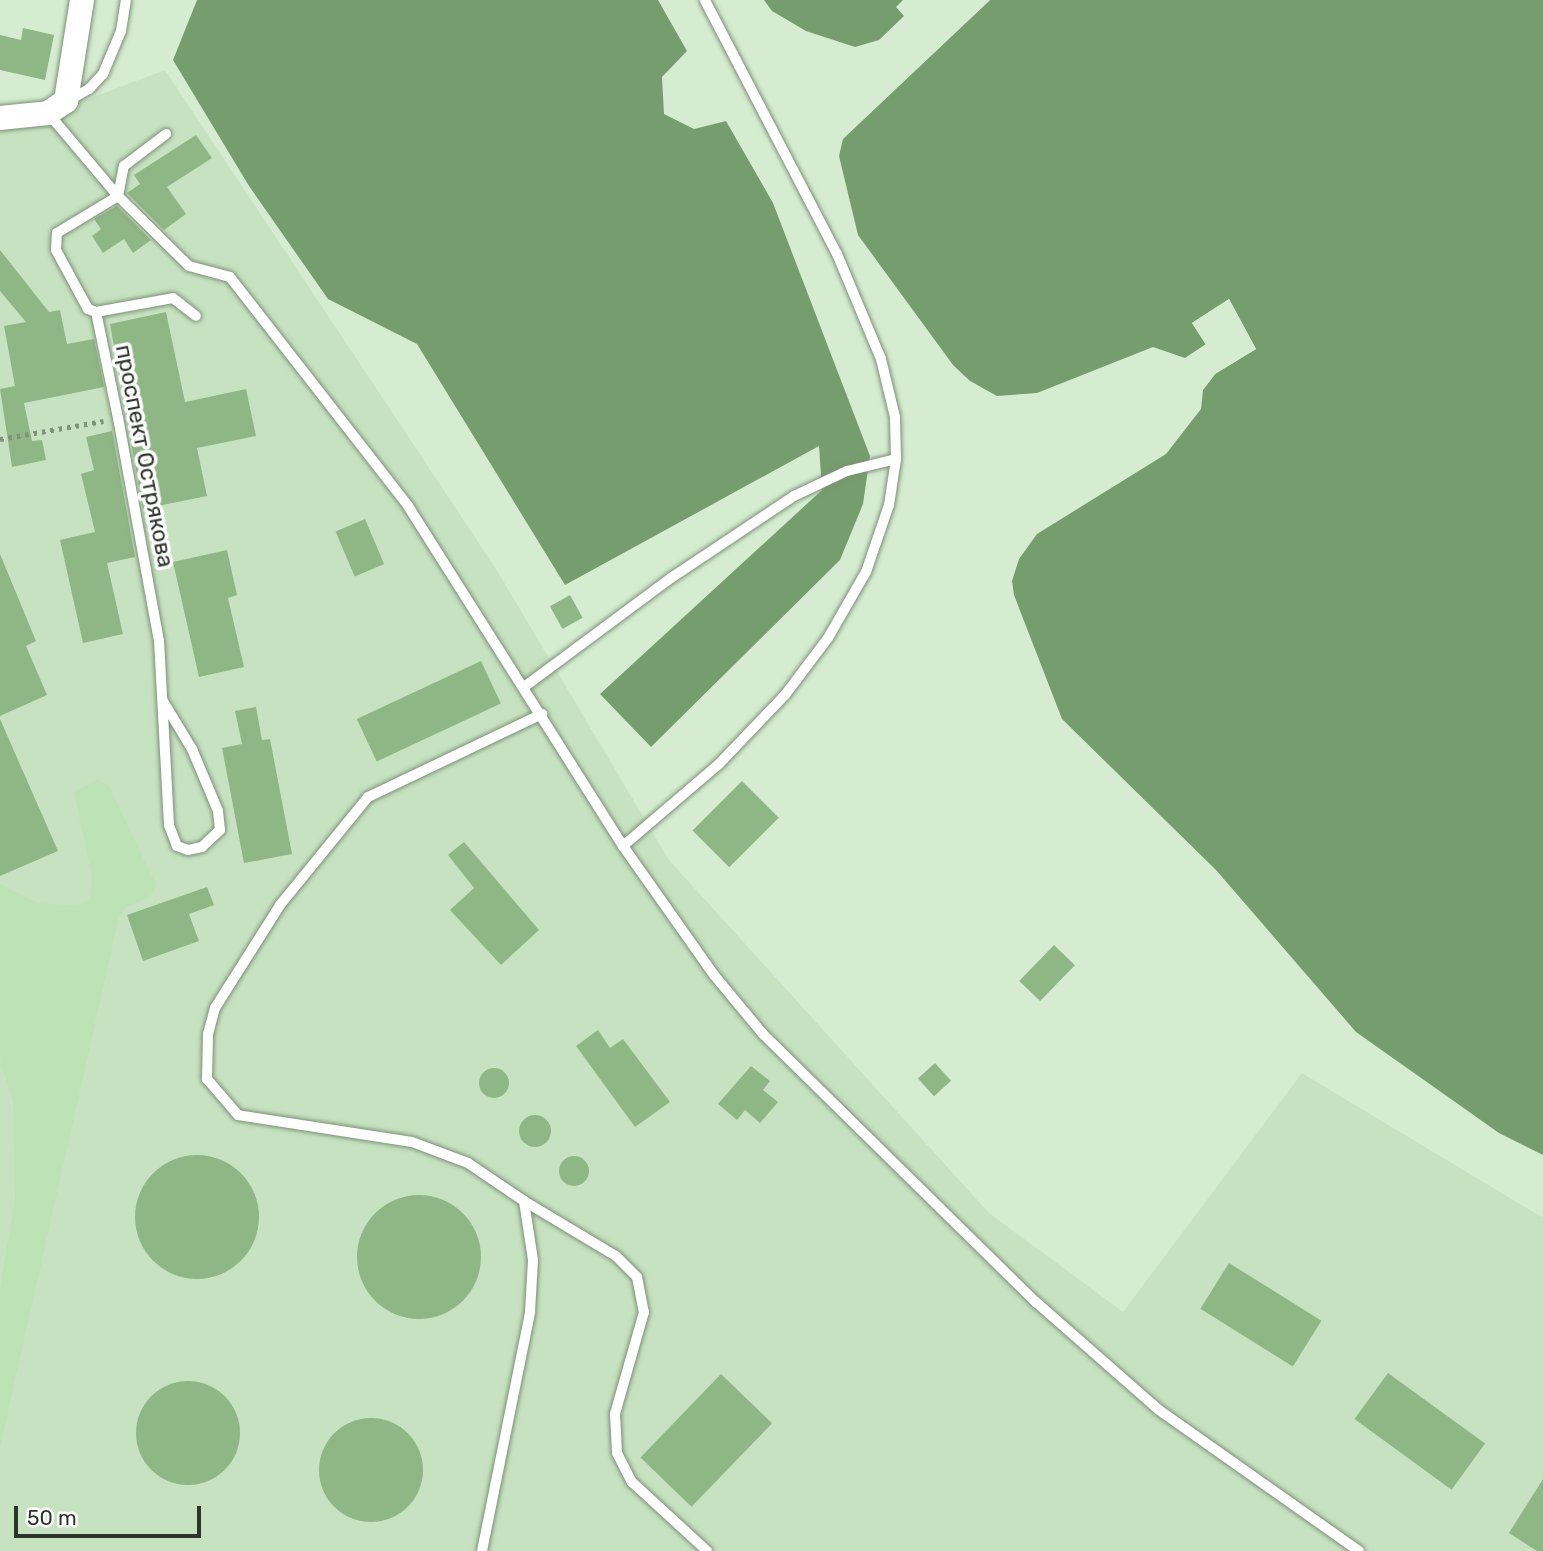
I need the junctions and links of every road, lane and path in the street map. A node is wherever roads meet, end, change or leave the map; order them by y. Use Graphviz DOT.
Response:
graph roads {
  1 [pos="82,0"];
  2 [pos="125,0"];
  3 [pos="705,0"];
  4 [pos="57,107"];
  5 [pos="0,118"];
  6 [pos="166,134"];
  7 [pos="118,196"];
  8 [pos="96,312"];
  9 [pos="196,316"];
  10 [pos="118,418"];
  11 [pos="0,439"];
  12 [pos="896,459"];
  13 [pos="524,687"];
  14 [pos="163,701"];
  15 [pos="542,714"];
  16 [pos="623,846"];
  17 [pos="524,1201"];
  18 [pos="482,1551"];
  19 [pos="707,1551"];
  20 [pos="1359,1551"];
  1 -- 4 [label="street"];
  2 -- 4 [label="lane"];
  3 -- 12 [label="lane"];
  4 -- 5 [label="street"];
  4 -- 7 [label="lane"];
  6 -- 7 [label="lane"];
  7 -- 8 [label="lane, проспект Острякова"];
  7 -- 13 [label="lane"];
  8 -- 9 [label="lane"];
  8 -- 10 [label="lane, проспект Острякова"];
  10 -- 11 [label="path"];
  10 -- 14 [label="lane, проспект Острякова"];
  12 -- 13 [label="lane"];
  12 -- 16 [label="lane"];
  13 -- 15 [label="lane"];
  14 -- 14 [label="lane, проспект Острякова"];
  15 -- 16 [label="lane"];
  15 -- 17 [label="lane"];
  16 -- 20 [label="lane"];
  17 -- 18 [label="lane"];
  17 -- 19 [label="lane"];
}
